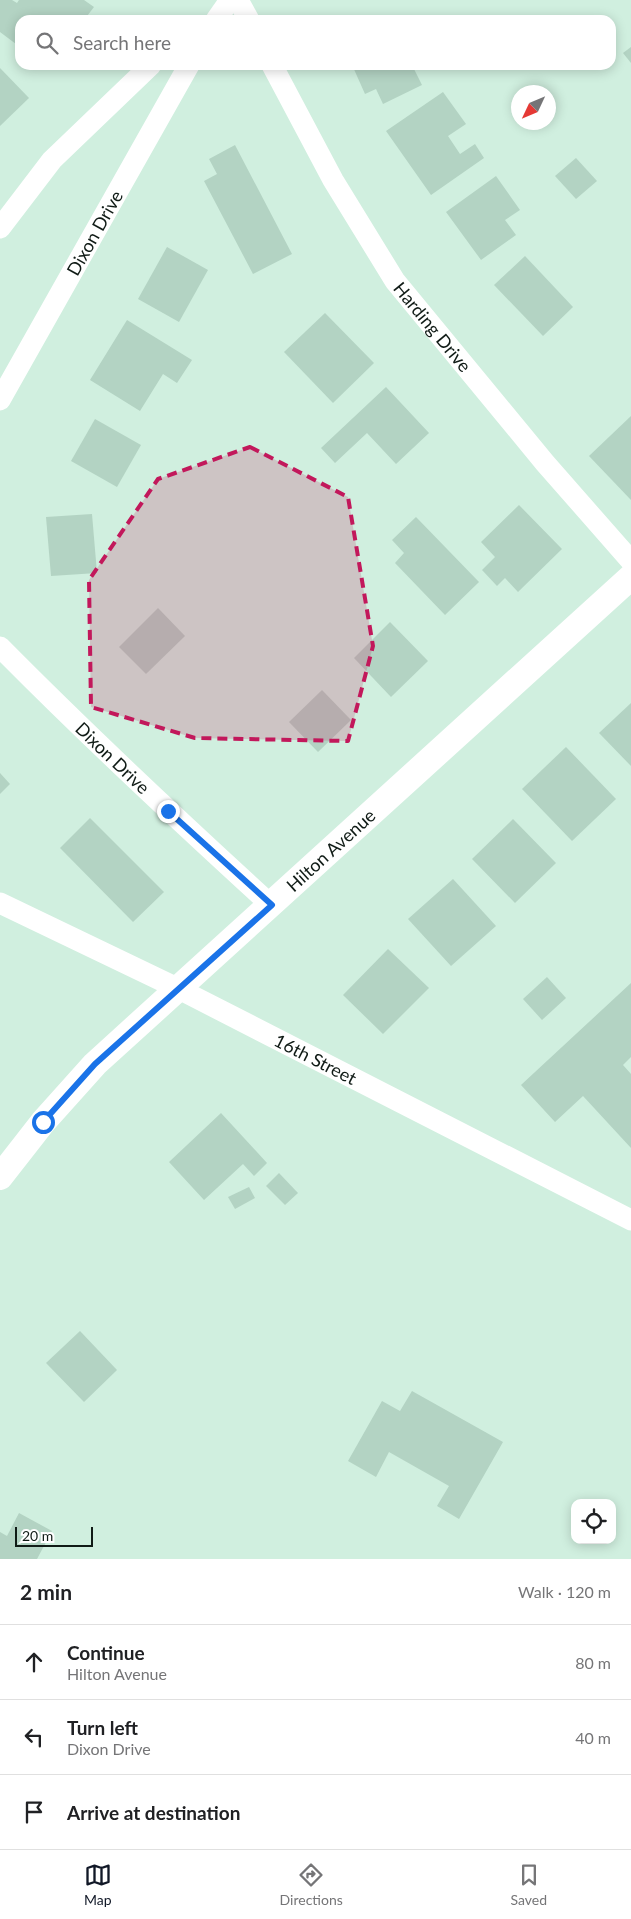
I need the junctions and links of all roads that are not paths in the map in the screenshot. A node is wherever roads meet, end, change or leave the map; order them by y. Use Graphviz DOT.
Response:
graph roads {
  1 [pos="230,0"];
  2 [pos="238,0"];
  3 [pos="220,15"];
  4 [pos="246,15"];
  5 [pos="146,70"];
  6 [pos="186,70"];
  7 [pos="275,70"];
  8 [pos="0,228"];
  9 [pos="0,400"];
  10 [pos="631,561"];
  11 [pos="631,577"];
  12 [pos="0,647"];
  13 [pos="0,903"];
  14 [pos="272,905"];
  15 [pos="177,988"];
  16 [pos="0,1177"];
  17 [pos="631,1220"];
  1 -- 3 [label="street"];
  2 -- 4 [label="street"];
  5 -- 8 [label="street"];
  6 -- 9 [label="street, Dixon Drive"];
  7 -- 10 [label="street, Harding Drive"];
  11 -- 14 [label="street, Hilton Avenue"];
  12 -- 14 [label="street, Dixon Drive"];
  13 -- 15 [label="street, 16th Street"];
  14 -- 15 [label="street, Hilton Avenue"];
  15 -- 16 [label="street, Hilton Avenue"];
  15 -- 17 [label="street, 16th Street"];
}
